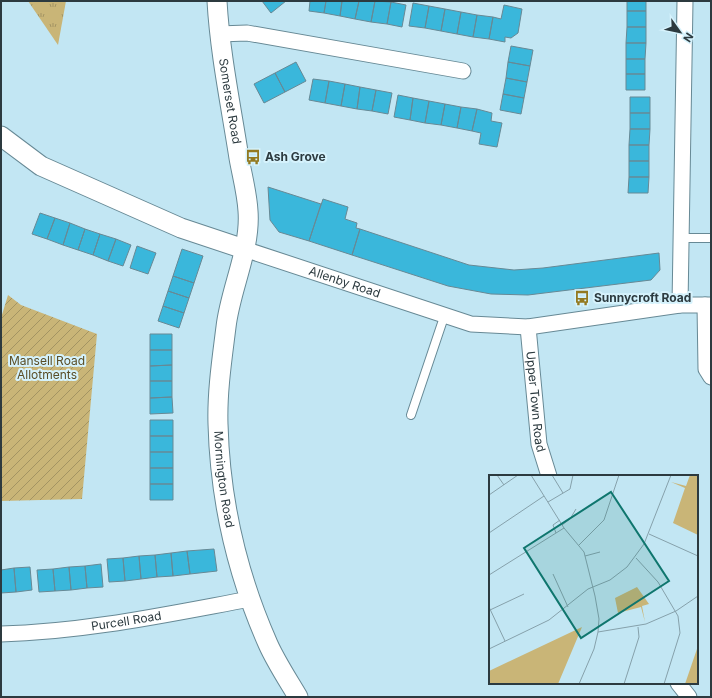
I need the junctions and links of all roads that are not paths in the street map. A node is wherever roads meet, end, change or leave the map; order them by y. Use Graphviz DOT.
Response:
graph roads {
  1 [pos="217,1"];
  2 [pos="685,1"];
  3 [pos="219,34"];
  4 [pos="463,71"];
  5 [pos="1,136"];
  6 [pos="681,238"];
  7 [pos="711,238"];
  8 [pos="244,249"];
  9 [pos="680,305"];
  10 [pos="708,305"];
  11 [pos="444,317"];
  12 [pos="528,327"];
  13 [pos="711,377"];
  14 [pos="411,415"];
  15 [pos="549,475"];
  16 [pos="250,599"];
  17 [pos="1,634"];
  18 [pos="679,684"];
  19 [pos="298,697"];
  20 [pos="689,697"];
  1 -- 3 [label="street, Somerset Road"];
  2 -- 6 [label="street"];
  3 -- 4 [label="street"];
  3 -- 8 [label="street, Somerset Road"];
  5 -- 8 [label="street, Allenby Road"];
  6 -- 7 [label="lane"];
  6 -- 9 [label="street"];
  8 -- 11 [label="street, Allenby Road"];
  8 -- 16 [label="street, Mornington Road"];
  9 -- 10 [label="street, Allenby Road"];
  9 -- 12 [label="street, Allenby Road"];
  10 -- 13 [label="street"];
  11 -- 12 [label="street, Allenby Road"];
  11 -- 14 [label="lane"];
  12 -- 15 [label="street, Upper Town Road"];
  16 -- 17 [label="street, Purcell Road"];
  16 -- 19 [label="street, Mornington Road"];
  18 -- 20 [label="street"];
}
